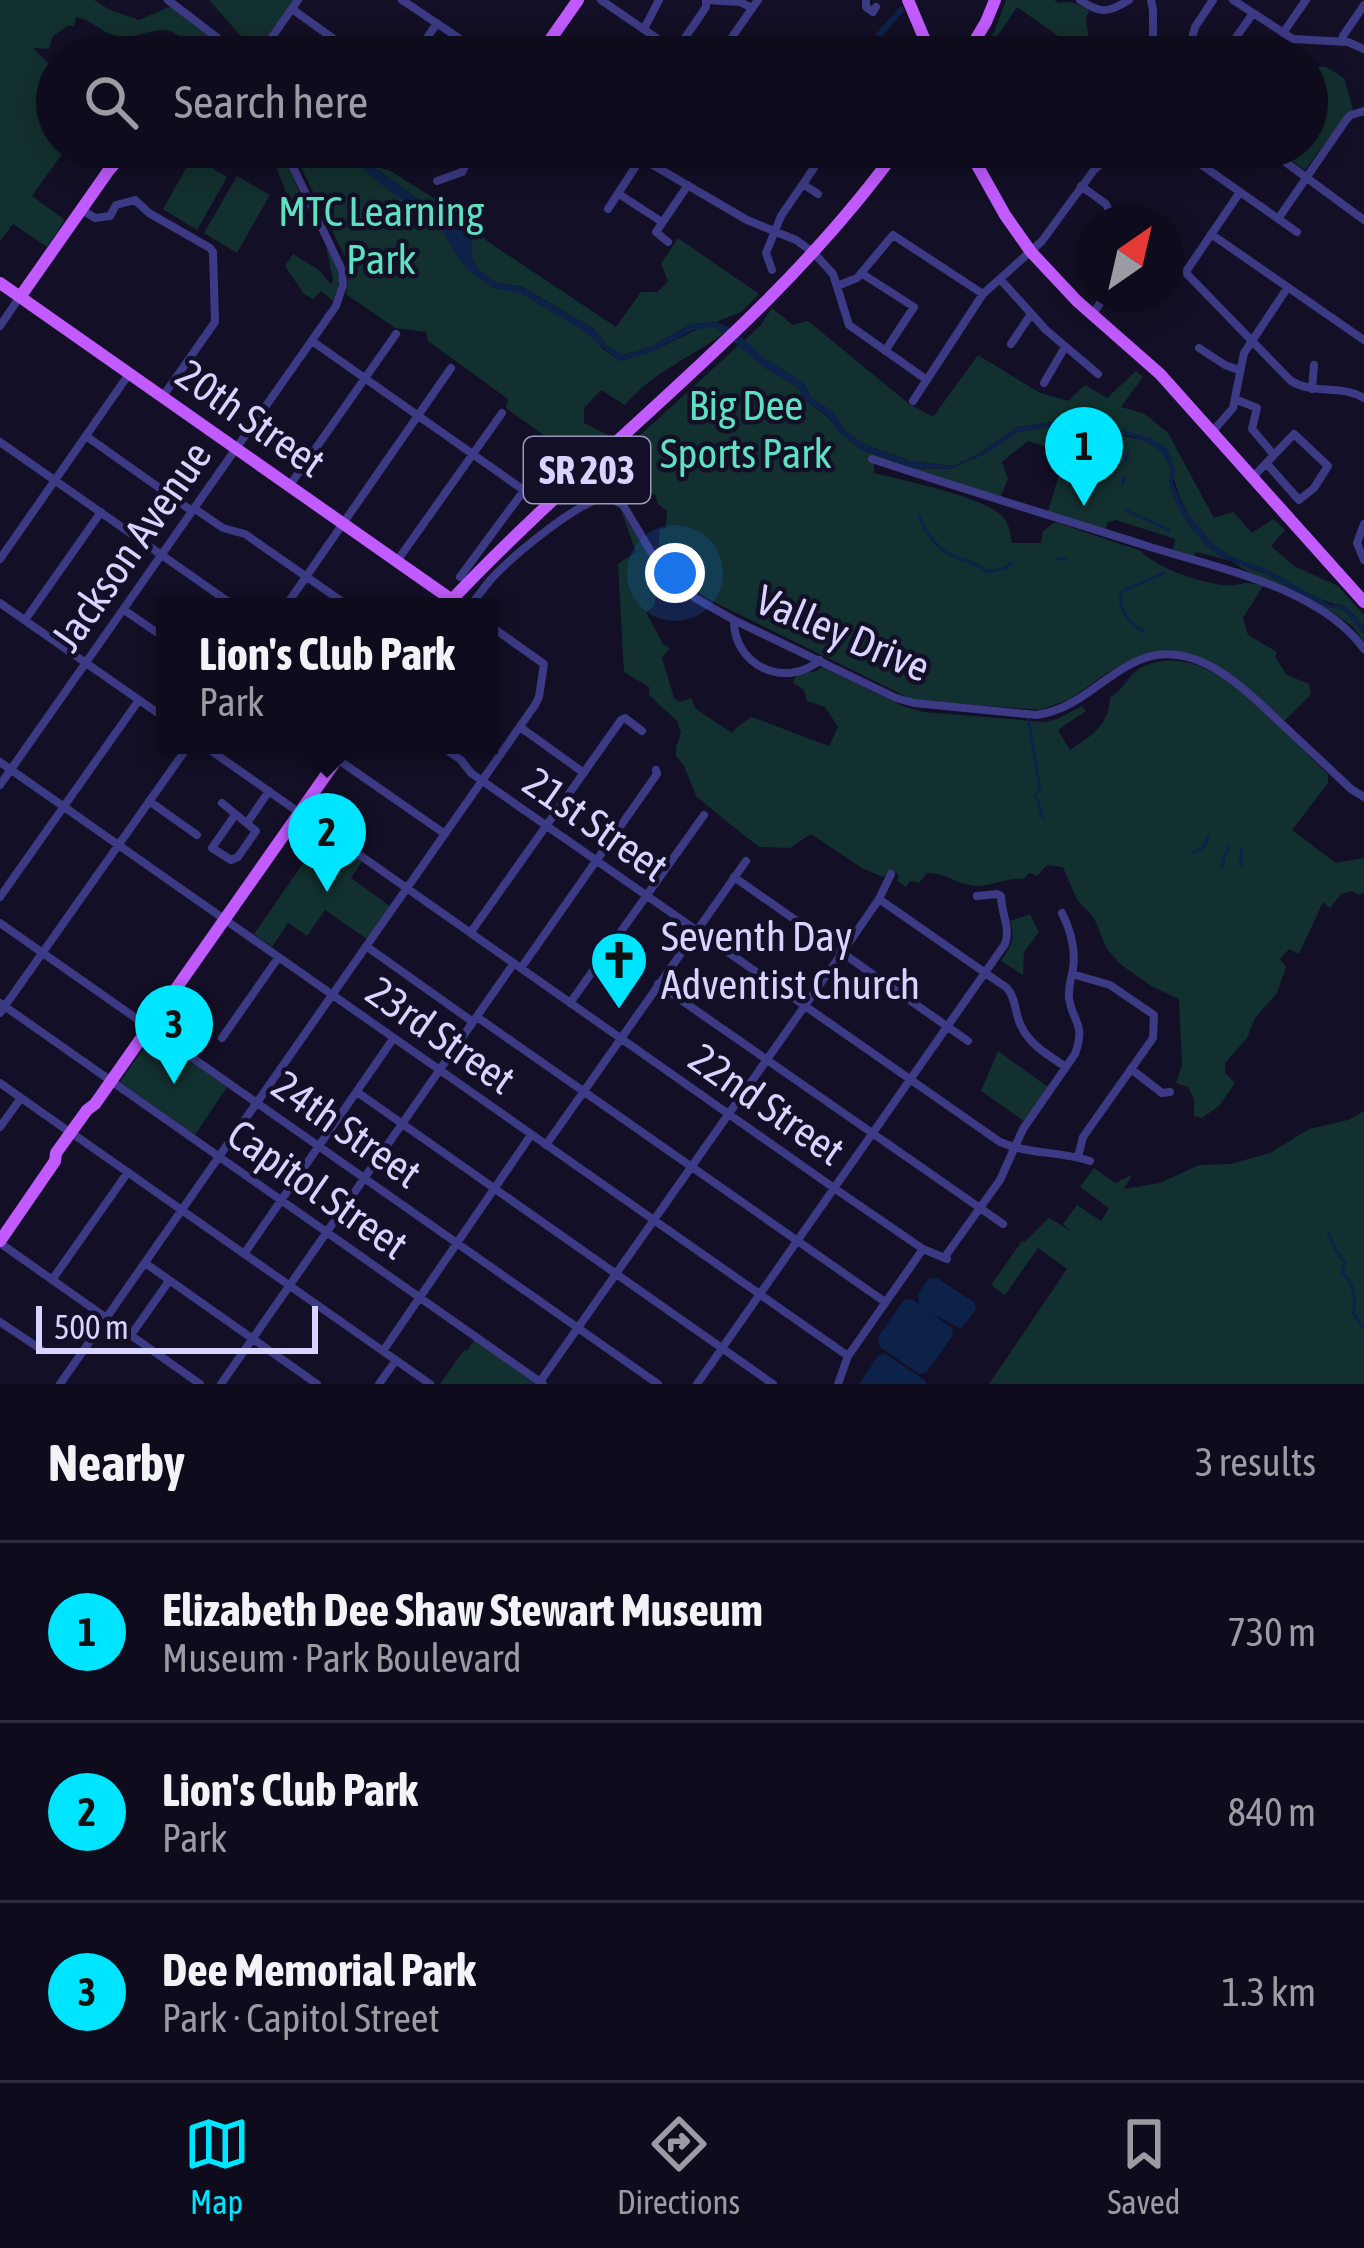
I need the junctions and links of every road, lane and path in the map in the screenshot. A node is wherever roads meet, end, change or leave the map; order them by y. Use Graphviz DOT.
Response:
graph roads {
  1 [pos="168,0"];
  2 [pos="298,0"];
  3 [pos="402,0"];
  4 [pos="578,0"];
  5 [pos="659,0"];
  6 [pos="706,0"];
  7 [pos="866,0"];
  8 [pos="908,0"];
  9 [pos="998,0"];
  10 [pos="1080,0"];
  11 [pos="1129,0"];
  12 [pos="1151,0"];
  13 [pos="1213,0"];
  14 [pos="1233,0"];
  15 [pos="1306,0"];
  16 [pos="608,2"];
  17 [pos="755,4"];
  18 [pos="1364,5"];
  19 [pos="876,7"];
  20 [pos="292,9"];
  21 [pos="1252,13"];
  22 [pos="436,23"];
  23 [pos="644,29"];
  24 [pos="1283,34"];
  25 [pos="216,36"];
  26 [pos="273,36"];
  27 [pos="330,36"];
  28 [pos="427,36"];
  29 [pos="456,36"];
  30 [pos="553,36"];
  31 [pos="654,36"];
  32 [pos="690,36"];
  33 [pos="733,36"];
  34 [pos="923,36"];
  35 [pos="977,36"];
  36 [pos="1153,36"];
  37 [pos="1193,36"];
  38 [pos="1237,36"];
  39 [pos="1288,36"];
  40 [pos="1328,42"];
  41 [pos="1341,42"];
  42 [pos="1364,49"];
  43 [pos="1364,111"];
  44 [pos="1328,146"];
  45 [pos="113,168"];
  46 [pos="293,168"];
  47 [pos="463,168"];
  48 [pos="637,168"];
  49 [pos="659,168"];
  50 [pos="814,168"];
  51 [pos="884,168"];
  52 [pos="979,168"];
  53 [pos="1098,168"];
  54 [pos="1206,168"];
  55 [pos="1295,168"];
  56 [pos="1313,168"];
  57 [pos="1307,176"];
  58 [pos="437,181"];
  59 [pos="803,184"];
  60 [pos="688,185"];
  61 [pos="1081,186"];
  62 [pos="1240,192"];
  63 [pos="818,194"];
  64 [pos="622,196"];
  65 [pos="1107,204"];
  66 [pos="81,209"];
  67 [pos="608,209"];
  68 [pos="1278,219"];
  69 [pos="1364,220"];
  70 [pos="662,222"];
  71 [pos="774,232"];
  72 [pos="1297,232"];
  73 [pos="1211,234"];
  74 [pos="668,242"];
  75 [pos="1031,252"];
  76 [pos="814,253"];
  77 [pos="772,270"];
  78 [pos="861,273"];
  79 [pos="1000,279"];
  80 [pos="0,283"];
  81 [pos="838,286"];
  82 [pos="1288,287"];
  83 [pos="983,294"];
  84 [pos="20,297"];
  85 [pos="1095,312"];
  86 [pos="1031,314"];
  87 [pos="1092,316"];
  88 [pos="0,326"];
  89 [pos="396,334"];
  90 [pos="1253,340"];
  91 [pos="1364,340"];
  92 [pos="312,341"];
  93 [pos="1012,344"];
  94 [pos="1065,347"];
  95 [pos="1199,348"];
  96 [pos="885,351"];
  97 [pos="1314,365"];
  98 [pos="452,368"];
  99 [pos="1240,370"];
  100 [pos="130,373"];
  101 [pos="1098,374"];
  102 [pos="365,378"];
  103 [pos="927,380"];
  104 [pos="1044,383"];
  105 [pos="1312,389"];
  106 [pos="163,396"];
  107 [pos="1364,398"];
  108 [pos="1235,400"];
  109 [pos="913,401"];
  110 [pos="502,413"];
  111 [pos="418,416"];
  112 [pos="1212,432"];
  113 [pos="86,436"];
  114 [pos="0,442"];
  115 [pos="556,447"];
  116 [pos="237,448"];
  117 [pos="472,454"];
  118 [pos="1274,455"];
  119 [pos="872,459"];
  120 [pos="1267,464"];
  121 [pos="1252,477"];
  122 [pos="55,480"];
  123 [pos="293,482"];
  124 [pos="525,491"];
  125 [pos="194,510"];
  126 [pos="101,512"];
  127 [pos="344,524"];
  128 [pos="1364,524"];
  129 [pos="162,555"];
  130 [pos="0,559"];
  131 [pos="1364,560"];
  132 [pos="397,561"];
  133 [pos="307,577"];
  134 [pos="460,577"];
  135 [pos="223,598"];
  136 [pos="292,598"];
  137 [pos="337,598"];
  138 [pos="447,598"];
  139 [pos="462,598"];
  140 [pos="466,598"];
  141 [pos="1364,602"];
  142 [pos="0,603"];
  143 [pos="124,610"];
  144 [pos="25,620"];
  145 [pos="734,620"];
  146 [pos="498,631"];
  147 [pos="156,632"];
  148 [pos="1364,649"];
  149 [pos="820,661"];
  150 [pos="86,662"];
  151 [pos="140,700"];
  152 [pos="156,712"];
  153 [pos="520,727"];
  154 [pos="642,731"];
  155 [pos="183,754"];
  156 [pos="216,754"];
  157 [pos="330,754"];
  158 [pos="341,754"];
  159 [pos="450,754"];
  160 [pos="338,759"];
  161 [pos="0,762"];
  162 [pos="10,770"];
  163 [pos="656,770"];
  164 [pos="584,772"];
  165 [pos="482,780"];
  166 [pos="0,785"];
  167 [pos="269,791"];
  168 [pos="1364,797"];
  169 [pos="149,802"];
  170 [pos="222,802"];
  171 [pos="64,808"];
  172 [pos="301,813"];
  173 [pos="704,814"];
  174 [pos="236,815"];
  175 [pos="247,823"];
  176 [pos="546,825"];
  177 [pos="445,834"];
  178 [pos="197,835"];
  179 [pos="118,845"];
  180 [pos="596,860"];
  181 [pos="746,861"];
  182 [pos="891,874"];
  183 [pos="734,877"];
  184 [pos="407,888"];
  185 [pos="646,895"];
  186 [pos="977,896"];
  187 [pos="0,897"];
  188 [pos="879,899"];
  189 [pos="1062,913"];
  190 [pos="226,921"];
  191 [pos="0,923"];
  192 [pos="695,930"];
  193 [pos="471,933"];
  194 [pos="366,946"];
  195 [pos="43,953"];
  196 [pos="842,953"];
  197 [pos="278,958"];
  198 [pos="1057,964"];
  199 [pos="517,965"];
  200 [pos="1073,970"];
  201 [pos="985,973"];
  202 [pos="658,984"];
  203 [pos="332,995"];
  204 [pos="570,1003"];
  205 [pos="805,1006"];
  206 [pos="2,1007"];
  207 [pos="475,1019"];
  208 [pos="150,1027"];
  209 [pos="947,1027"];
  210 [pos="222,1038"];
  211 [pos="620,1038"];
  212 [pos="393,1039"];
  213 [pos="968,1041"];
  214 [pos="767,1060"];
  215 [pos="1066,1067"];
  216 [pos="1130,1069"];
  217 [pos="439,1070"];
  218 [pos="910,1080"];
  219 [pos="111,1081"];
  220 [pos="0,1083"];
  221 [pos="357,1091"];
  222 [pos="583,1091"];
  223 [pos="1170,1092"];
  224 [pos="21,1098"];
  225 [pos="257,1103"];
  226 [pos="729,1114"];
  227 [pos="401,1123"];
  228 [pos="0,1127"];
  229 [pos="873,1133"];
  230 [pos="73,1135"];
  231 [pos="531,1135"];
  232 [pos="546,1145"];
  233 [pos="319,1146"];
  234 [pos="1015,1148"];
  235 [pos="219,1156"];
  236 [pos="1078,1157"];
  237 [pos="1090,1161"];
  238 [pos="691,1167"];
  239 [pos="128,1172"];
  240 [pos="364,1177"];
  241 [pos="834,1188"];
  242 [pos="495,1189"];
  243 [pos="280,1201"];
  244 [pos="980,1208"];
  245 [pos="182,1210"];
  246 [pos="653,1221"];
  247 [pos="1003,1224"];
  248 [pos="326,1231"];
  249 [pos="797,1241"];
  250 [pos="0,1242"];
  251 [pos="458,1243"];
  252 [pos="923,1249"];
  253 [pos="244,1254"];
  254 [pos="145,1263"];
  255 [pos="615,1273"];
  256 [pos="52,1280"];
  257 [pos="169,1281"];
  258 [pos="290,1286"];
  259 [pos="759,1295"];
  260 [pos="419,1298"];
  261 [pos="885,1302"];
  262 [pos="106,1318"];
  263 [pos="2,1327"];
  264 [pos="577,1327"];
  265 [pos="131,1335"];
  266 [pos="252,1339"];
  267 [pos="722,1348"];
  268 [pos="42,1350"];
  269 [pos="383,1351"];
  270 [pos="848,1356"];
  271 [pos="396,1360"];
  272 [pos="540,1383"];
  273 [pos="60,1384"];
  274 [pos="200,1384"];
  275 [pos="221,1384"];
  276 [pos="317,1384"];
  277 [pos="380,1384"];
  278 [pos="430,1384"];
  279 [pos="658,1384"];
  280 [pos="697,1384"];
  281 [pos="773,1384"];
  282 [pos="838,1384"];
  1 -- 25 [label="street"];
  2 -- 20 [label="street"];
  3 -- 22 [label="street"];
  4 -- 30 [label="main road"];
  5 -- 23 [label="street"];
  6 -- 17 [label="street"];
  6 -- 32 [label="street"];
  7 -- 19 [label="street"];
  8 -- 34 [label="main road"];
  9 -- 35 [label="main road"];
  10 -- 11 [label="street"];
  12 -- 36 [label="street"];
  13 -- 37 [label="street"];
  14 -- 21 [label="street"];
  15 -- 24 [label="street"];
  16 -- 23 [label="street"];
  17 -- 33 [label="street"];
  18 -- 41 [label="street"];
  20 -- 26 [label="street"];
  20 -- 27 [label="street"];
  21 -- 24 [label="street"];
  21 -- 38 [label="street"];
  22 -- 28 [label="street"];
  22 -- 29 [label="street"];
  23 -- 31 [label="street"];
  24 -- 39 [label="street"];
  40 -- 41 [label="street"];
  41 -- 42 [label="street"];
  43 -- 44 [label="street"];
  45 -- 66 [label="main road"];
  46 -- 92 [label="street, Jackson Avenue"];
  47 -- 58 [label="street"];
  48 -- 67 [label="street"];
  49 -- 60 [label="street"];
  50 -- 59 [label="street"];
  51 -- 76 [label="main road, SR 203"];
  52 -- 75 [label="main road"];
  53 -- 61 [label="street"];
  54 -- 62 [label="street"];
  55 -- 57 [label="street"];
  56 -- 57 [label="street"];
  57 -- 68 [label="street"];
  57 -- 69 [label="street"];
  59 -- 63 [label="street"];
  59 -- 71 [label="street"];
  60 -- 70 [label="street"];
  60 -- 71 [label="street"];
  61 -- 65 [label="street"];
  61 -- 75 [label="street"];
  62 -- 68 [label="street"];
  62 -- 73 [label="street"];
  64 -- 70 [label="street"];
  66 -- 84 [label="main road"];
  66 -- 106 [label="street"];
  68 -- 72 [label="street"];
  70 -- 74 [label="street"];
  71 -- 76 [label="street"];
  71 -- 77 [label="street"];
  73 -- 82 [label="street"];
  73 -- 90 [label="street"];
  75 -- 79 [label="street"];
  75 -- 87 [label="main road"];
  76 -- 81 [label="street"];
  76 -- 139 [label="main road, SR 203"];
  78 -- 81 [label="street"];
  78 -- 83 [label="street"];
  78 -- 96 [label="street"];
  79 -- 83 [label="street"];
  79 -- 86 [label="street"];
  80 -- 84 [label="main road, 20th Street"];
  81 -- 96 [label="street"];
  82 -- 90 [label="street"];
  82 -- 91 [label="street"];
  83 -- 103 [label="street"];
  84 -- 88 [label="street"];
  84 -- 100 [label="main road, 20th Street"];
  85 -- 87 [label="street"];
  86 -- 93 [label="street"];
  86 -- 94 [label="street"];
  87 -- 112 [label="main road"];
  89 -- 102 [label="street"];
  90 -- 99 [label="street"];
  90 -- 105 [label="street"];
  92 -- 102 [label="street"];
  92 -- 116 [label="street, Jackson Avenue"];
  94 -- 101 [label="street"];
  94 -- 104 [label="street"];
  95 -- 99 [label="street"];
  96 -- 103 [label="street"];
  97 -- 105 [label="street"];
  98 -- 111 [label="street"];
  99 -- 108 [label="street"];
  100 -- 106 [label="main road, 20th Street"];
  100 -- 113 [label="street"];
  102 -- 111 [label="street"];
  102 -- 123 [label="street"];
  103 -- 109 [label="street"];
  105 -- 107 [label="street"];
  106 -- 116 [label="main road, 20th Street"];
  108 -- 112 [label="street"];
  108 -- 118 [label="street"];
  110 -- 117 [label="street"];
  111 -- 117 [label="street"];
  111 -- 127 [label="street"];
  112 -- 121 [label="main road"];
  113 -- 122 [label="street"];
  113 -- 125 [label="street"];
  114 -- 122 [label="street"];
  115 -- 124 [label="street"];
  116 -- 123 [label="main road, 20th Street"];
  116 -- 125 [label="street, Jackson Avenue"];
  117 -- 124 [label="street"];
  117 -- 132 [label="street"];
  118 -- 120 [label="street"];
  118 -- 120 [label="street"];
  119 -- 148 [label="street"];
  120 -- 121 [label="street"];
  121 -- 141 [label="main road"];
  122 -- 126 [label="street"];
  122 -- 130 [label="street"];
  123 -- 127 [label="main road, 20th Street"];
  124 -- 134 [label="street"];
  125 -- 129 [label="street, Jackson Avenue"];
  125 -- 133 [label="street"];
  126 -- 129 [label="street"];
  126 -- 144 [label="street"];
  127 -- 132 [label="main road, 20th Street"];
  127 -- 133 [label="street"];
  128 -- 131 [label="street"];
  129 -- 135 [label="street"];
  129 -- 143 [label="street, Jackson Avenue"];
  132 -- 138 [label="main road, 20th Street"];
  133 -- 136 [label="street"];
  133 -- 137 [label="street"];
  140 -- 145 [label="street, Valley Drive"];
  142 -- 144 [label="street"];
  143 -- 147 [label="street"];
  143 -- 150 [label="street, Jackson Avenue"];
  144 -- 150 [label="street"];
  145 -- 149 [label="street, Valley Drive"];
  145 -- 149 [label="street"];
  146 -- 153 [label="street"];
  149 -- 168 [label="street, Valley Drive"];
  150 -- 151 [label="street"];
  150 -- 162 [label="street, Jackson Avenue"];
  151 -- 152 [label="street"];
  151 -- 171 [label="street"];
  153 -- 164 [label="street"];
  153 -- 165 [label="street"];
  154 -- 164 [label="street"];
  155 -- 169 [label="street"];
  156 -- 167 [label="street, 22nd Street"];
  157 -- 160 [label="street"];
  158 -- 160 [label="main road"];
  159 -- 165 [label="street, 21st Street"];
  160 -- 172 [label="main road"];
  160 -- 177 [label="street"];
  161 -- 162 [label="street, 23rd Street"];
  162 -- 166 [label="street, Jackson Avenue"];
  162 -- 171 [label="street, 23rd Street"];
  163 -- 180 [label="street"];
  164 -- 176 [label="street"];
  165 -- 176 [label="street, 21st Street"];
  165 -- 177 [label="street"];
  167 -- 172 [label="street, 22nd Street"];
  167 -- 175 [label="street"];
  169 -- 178 [label="street"];
  169 -- 179 [label="street"];
  170 -- 174 [label="street"];
  171 -- 179 [label="street, 23rd Street"];
  171 -- 187 [label="street"];
  172 -- 184 [label="street, 22nd Street"];
  172 -- 190 [label="main road"];
  173 -- 185 [label="street"];
  174 -- 175 [label="street"];
  174 -- 175 [label="street"];
  176 -- 180 [label="street, 21st Street"];
  176 -- 193 [label="street"];
  177 -- 184 [label="street"];
  179 -- 190 [label="street, 23rd Street"];
  179 -- 195 [label="street"];
  180 -- 185 [label="street, 21st Street"];
  180 -- 199 [label="street"];
  181 -- 183 [label="street"];
  182 -- 188 [label="street"];
  183 -- 192 [label="street"];
  183 -- 196 [label="street"];
  184 -- 193 [label="street, 22nd Street"];
  184 -- 194 [label="street"];
  185 -- 192 [label="street, 21st Street"];
  185 -- 204 [label="street"];
  186 -- 201 [label="street"];
  188 -- 196 [label="street"];
  188 -- 201 [label="street"];
  189 -- 200 [label="street"];
  190 -- 197 [label="street, 23rd Street"];
  190 -- 208 [label="main road"];
  191 -- 195 [label="street, 24th Street"];
  192 -- 202 [label="street"];
  192 -- 205 [label="street, 21st Street"];
  193 -- 199 [label="street, 22nd Street"];
  194 -- 203 [label="street"];
  194 -- 207 [label="street"];
  195 -- 206 [label="street"];
  195 -- 208 [label="street, 24th Street"];
  196 -- 205 [label="street"];
  196 -- 209 [label="street"];
  197 -- 203 [label="street, 23rd Street"];
  197 -- 210 [label="street"];
  198 -- 200 [label="street"];
  199 -- 204 [label="street, 22nd Street"];
  199 -- 207 [label="street"];
  200 -- 215 [label="street"];
  200 -- 216 [label="street"];
  201 -- 209 [label="street"];
  201 -- 215 [label="street"];
  202 -- 211 [label="street"];
  202 -- 214 [label="street"];
  203 -- 212 [label="street, 23rd Street"];
  203 -- 225 [label="street"];
  204 -- 211 [label="street, 22nd Street"];
  205 -- 214 [label="street"];
  205 -- 218 [label="street, 21st Street"];
  206 -- 219 [label="street, Capitol Street"];
  207 -- 217 [label="street"];
  207 -- 222 [label="street"];
  208 -- 219 [label="main road"];
  208 -- 225 [label="street, 24th Street"];
  209 -- 213 [label="street"];
  209 -- 218 [label="street"];
  211 -- 222 [label="street"];
  211 -- 226 [label="street, 22nd Street"];
  212 -- 217 [label="street, 23rd Street"];
  212 -- 221 [label="street"];
  214 -- 226 [label="street"];
  214 -- 229 [label="street"];
  215 -- 234 [label="street"];
  216 -- 223 [label="street"];
  216 -- 236 [label="street"];
  217 -- 227 [label="street"];
  217 -- 231 [label="street, 23rd Street"];
  218 -- 229 [label="street"];
  218 -- 234 [label="street, 21st Street"];
  219 -- 230 [label="main road"];
  219 -- 235 [label="street, Capitol Street"];
  220 -- 224 [label="street"];
  221 -- 227 [label="street"];
  221 -- 233 [label="street"];
  222 -- 232 [label="street"];
  222 -- 238 [label="street"];
  224 -- 228 [label="street"];
  224 -- 230 [label="street"];
  225 -- 233 [label="street, 24th Street"];
  225 -- 235 [label="street"];
  226 -- 238 [label="street"];
  226 -- 241 [label="street, 22nd Street"];
  227 -- 240 [label="street"];
  227 -- 242 [label="street"];
  229 -- 241 [label="street"];
  229 -- 244 [label="street"];
  230 -- 239 [label="street"];
  230 -- 250 [label="main road"];
  231 -- 232 [label="street, 23rd Street"];
  231 -- 242 [label="street"];
  232 -- 246 [label="street, 23rd Street"];
  233 -- 240 [label="street, 24th Street"];
  233 -- 243 [label="street"];
  234 -- 236 [label="street, 21st Street"];
  234 -- 244 [label="street"];
  235 -- 243 [label="street, Capitol Street"];
  235 -- 245 [label="street"];
  236 -- 237 [label="street, 21st Street"];
  238 -- 246 [label="street"];
  238 -- 249 [label="street"];
  239 -- 245 [label="street"];
  239 -- 256 [label="street"];
  240 -- 248 [label="street"];
  240 -- 251 [label="street, 24th Street"];
  241 -- 249 [label="street"];
  241 -- 252 [label="street, 22nd Street"];
  242 -- 251 [label="street"];
  242 -- 255 [label="street"];
  243 -- 248 [label="street, Capitol Street"];
  243 -- 253 [label="street"];
  244 -- 247 [label="street"];
  244 -- 252 [label="street, 22nd Street"];
  245 -- 253 [label="street"];
  245 -- 254 [label="street"];
  246 -- 255 [label="street"];
  246 -- 259 [label="street, 23rd Street"];
  248 -- 258 [label="street"];
  248 -- 260 [label="street, Capitol Street"];
  249 -- 259 [label="street"];
  249 -- 261 [label="street"];
  250 -- 256 [label="street"];
  251 -- 260 [label="street"];
  251 -- 264 [label="street, 24th Street"];
  252 -- 261 [label="street"];
  253 -- 258 [label="street"];
  254 -- 257 [label="street"];
  254 -- 262 [label="street"];
  255 -- 264 [label="street"];
  255 -- 267 [label="street"];
  256 -- 262 [label="street"];
  257 -- 265 [label="street"];
  257 -- 266 [label="street"];
  258 -- 266 [label="street"];
  258 -- 269 [label="street"];
  259 -- 267 [label="street"];
  259 -- 270 [label="street, 23rd Street"];
  260 -- 269 [label="street"];
  260 -- 272 [label="street, Capitol Street"];
  261 -- 270 [label="street"];
  262 -- 265 [label="street"];
  262 -- 273 [label="street"];
  263 -- 268 [label="street"];
  264 -- 272 [label="street"];
  264 -- 279 [label="street, 24th Street"];
  265 -- 274 [label="street"];
  266 -- 275 [label="street"];
  266 -- 276 [label="street"];
  267 -- 280 [label="street"];
  267 -- 281 [label="street"];
  269 -- 271 [label="street"];
  270 -- 282 [label="street"];
  271 -- 277 [label="street"];
  271 -- 278 [label="street"];
}
